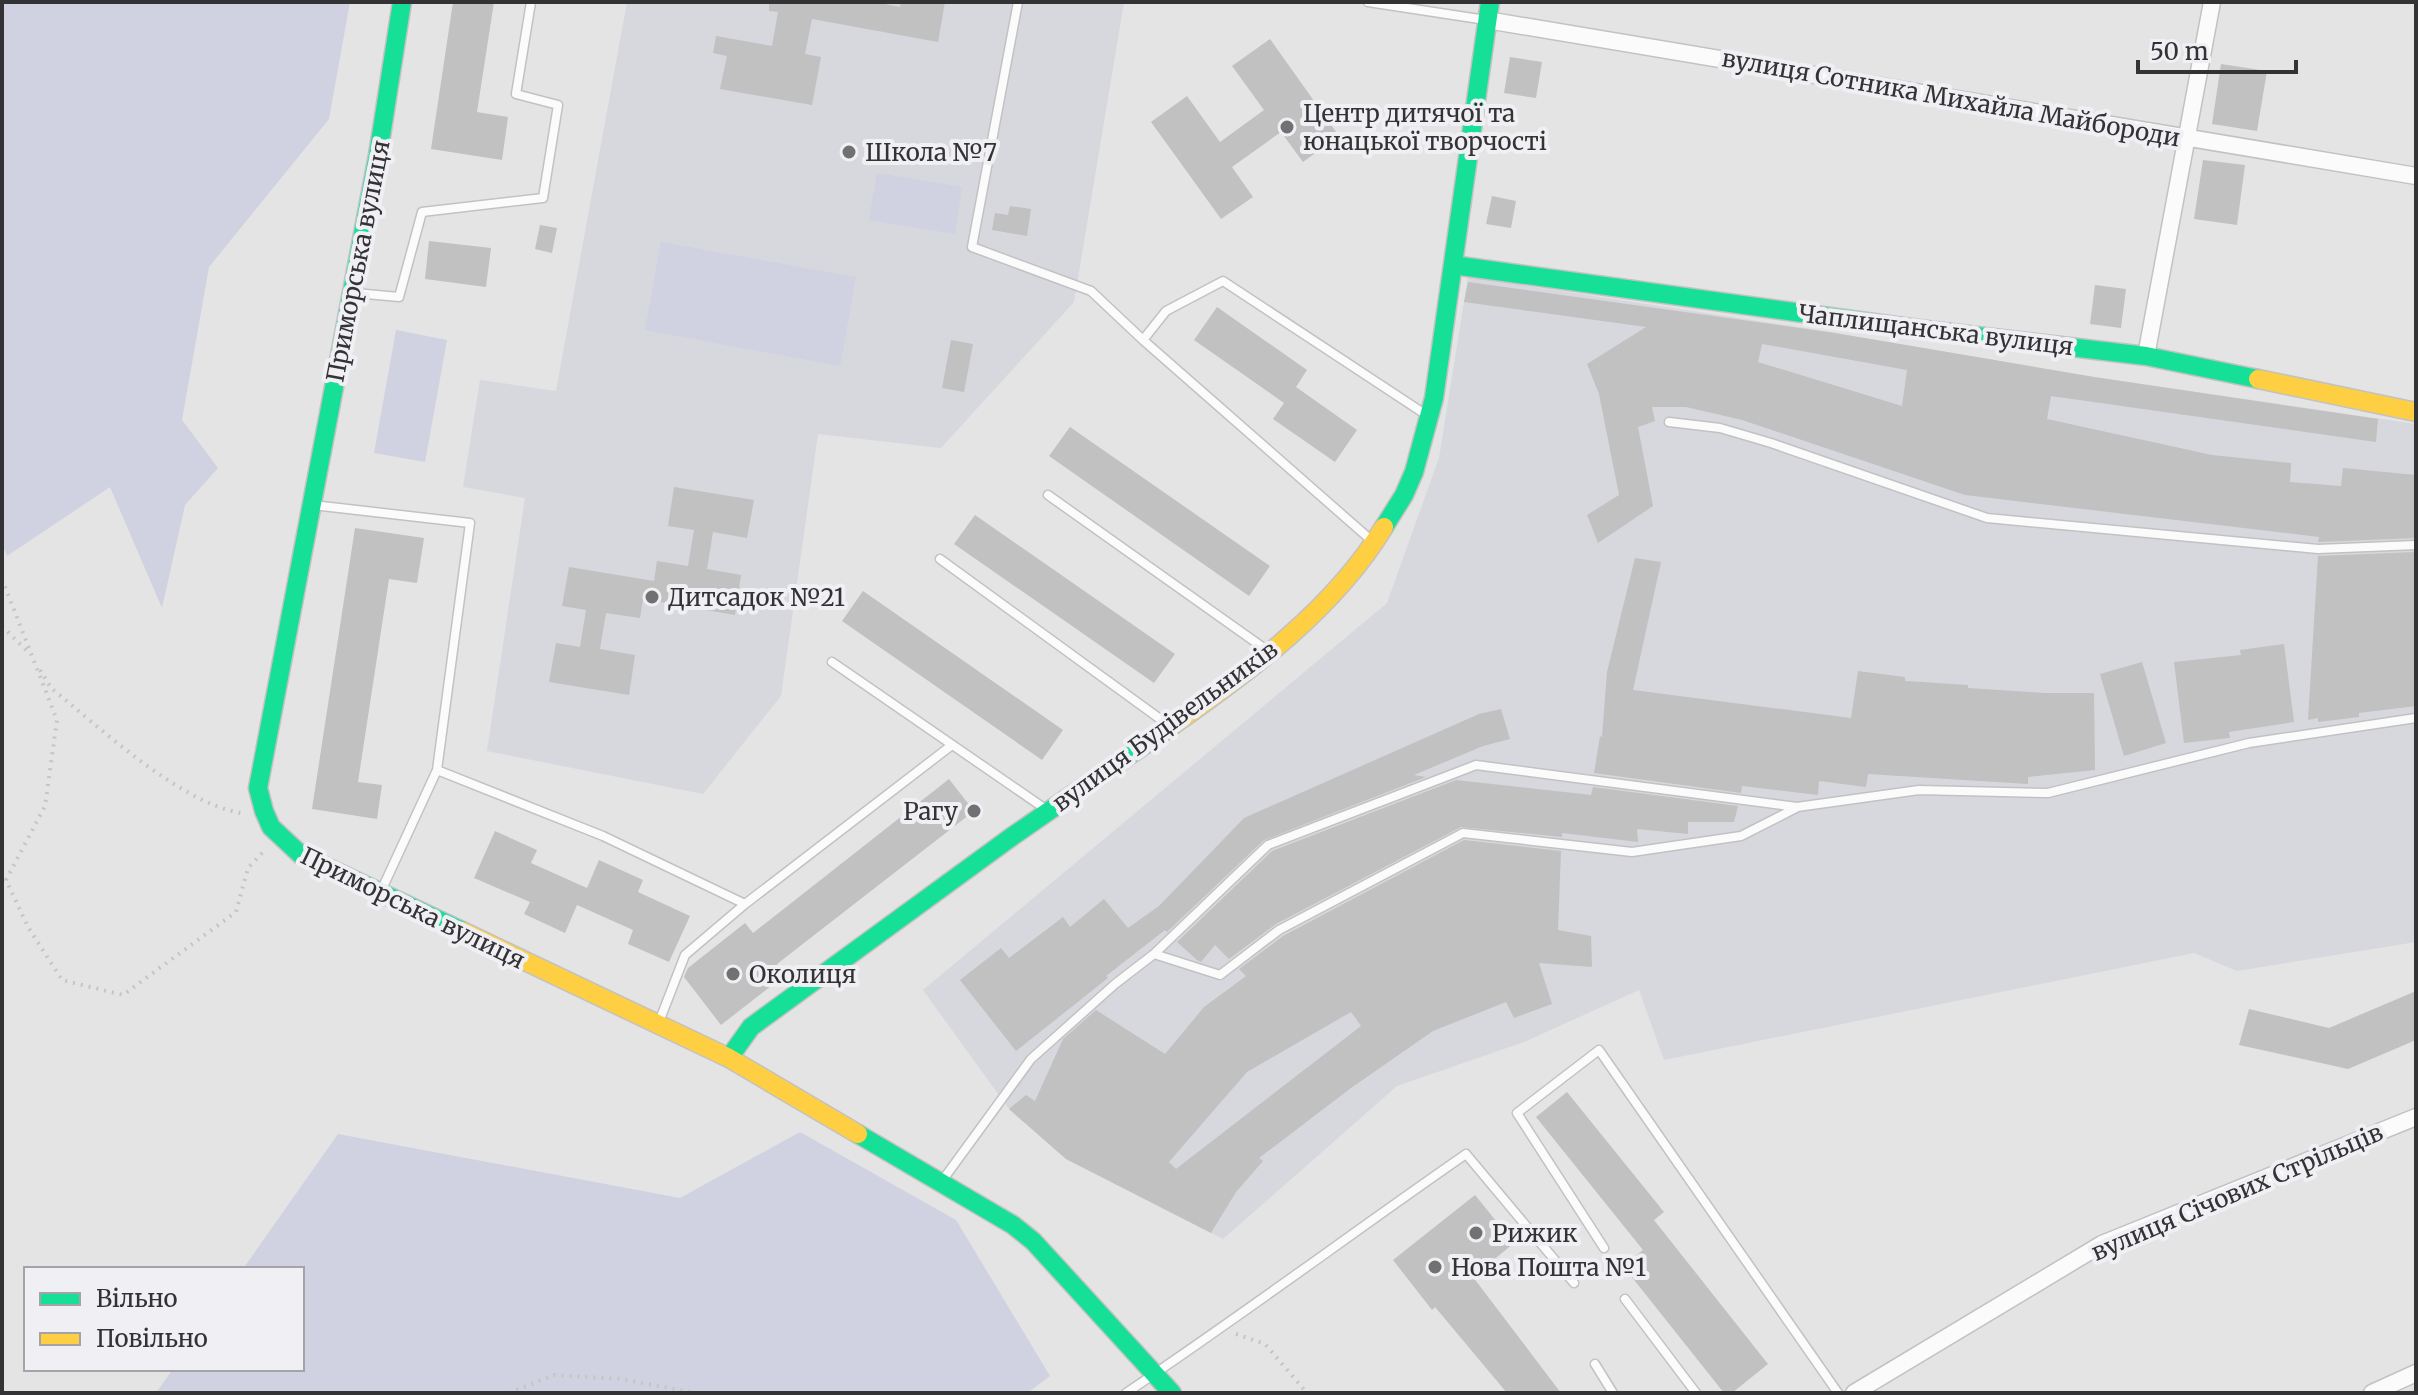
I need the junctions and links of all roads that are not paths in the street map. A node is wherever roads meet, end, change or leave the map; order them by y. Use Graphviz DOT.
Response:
graph roads {
  1 [pos="402,2"];
  2 [pos="531,2"];
  3 [pos="1018,2"];
  4 [pos="1368,2"];
  5 [pos="2212,2"];
  6 [pos="1386,3"];
  7 [pos="1488,11"];
  8 [pos="2187,138"];
  9 [pos="2416,176"];
  10 [pos="1453,265"];
  11 [pos="352,292"];
  12 [pos="1143,340"];
  13 [pos="2146,356"];
  14 [pos="2416,412"];
  15 [pos="1429,417"];
  16 [pos="1669,422"];
  17 [pos="1048,495"];
  18 [pos="312,504"];
  19 [pos="1375,543"];
  20 [pos="2416,545"];
  21 [pos="940,559"];
  22 [pos="1269,651"];
  23 [pos="832,662"];
  24 [pos="2416,718"];
  25 [pos="1171,727"];
  26 [pos="952,745"];
  27 [pos="437,770"];
  28 [pos="1797,807"];
  29 [pos="1048,811"];
  30 [pos="379,894"];
  31 [pos="745,904"];
  32 [pos="1154,954"];
  33 [pos="657,1025"];
  34 [pos="729,1058"];
  35 [pos="2416,1117"];
  36 [pos="942,1182"];
  37 [pos="1604,1248"];
  38 [pos="1574,1283"];
  39 [pos="1625,1299"];
  40 [pos="1595,1364"];
  41 [pos="2416,1373"];
  42 [pos="1155,1374"];
  43 [pos="1126,1393"];
  44 [pos="1172,1393"];
  45 [pos="1613,1393"];
  46 [pos="1696,1393"];
  47 [pos="1838,1393"];
  48 [pos="1854,1393"];
  49 [pos="2372,1393"];
  1 -- 11 [label="street, Приморська вулиця"];
  2 -- 11 [label="lane"];
  3 -- 12 [label="lane"];
  4 -- 6 [label="lane"];
  5 -- 8 [label="street"];
  6 -- 7 [label="lane"];
  7 -- 8 [label="street, вулиця Сотника Михайла Майбороди"];
  7 -- 10 [label="street, вулиця Будівельників"];
  8 -- 9 [label="street, вулиця Сотника Михайла Майбороди"];
  8 -- 13 [label="street"];
  10 -- 13 [label="street, Чаплищанська вулиця"];
  10 -- 15 [label="street, вулиця Будівельників"];
  11 -- 18 [label="street, Приморська вулиця"];
  12 -- 15 [label="lane"];
  12 -- 19 [label="lane"];
  13 -- 14 [label="street, Чаплищанська вулиця"];
  15 -- 19 [label="street, вулиця Будівельників"];
  16 -- 20 [label="lane"];
  17 -- 22 [label="lane"];
  18 -- 27 [label="lane"];
  18 -- 30 [label="street, Приморська вулиця"];
  19 -- 22 [label="street, вулиця Будівельників"];
  21 -- 25 [label="lane"];
  22 -- 25 [label="street, вулиця Будівельників"];
  23 -- 26 [label="lane"];
  24 -- 28 [label="lane"];
  25 -- 29 [label="street, вулиця Будівельників"];
  26 -- 29 [label="lane"];
  26 -- 31 [label="lane"];
  27 -- 30 [label="lane"];
  27 -- 31 [label="lane"];
  28 -- 32 [label="lane"];
  28 -- 32 [label="lane"];
  29 -- 34 [label="street, вулиця Будівельників"];
  30 -- 33 [label="street, Приморська вулиця"];
  31 -- 33 [label="lane"];
  32 -- 36 [label="lane"];
  33 -- 34 [label="street, Приморська вулиця"];
  34 -- 36 [label="street, Приморська вулиця"];
  35 -- 48 [label="street, вулиця Січових Стрільців"];
  36 -- 42 [label="street, Приморська вулиця"];
  37 -- 47 [label="lane"];
  38 -- 42 [label="lane"];
  39 -- 46 [label="lane"];
  40 -- 45 [label="lane"];
  41 -- 49 [label="street"];
  42 -- 43 [label="lane"];
  42 -- 44 [label="street, Приморська вулиця"];
}
